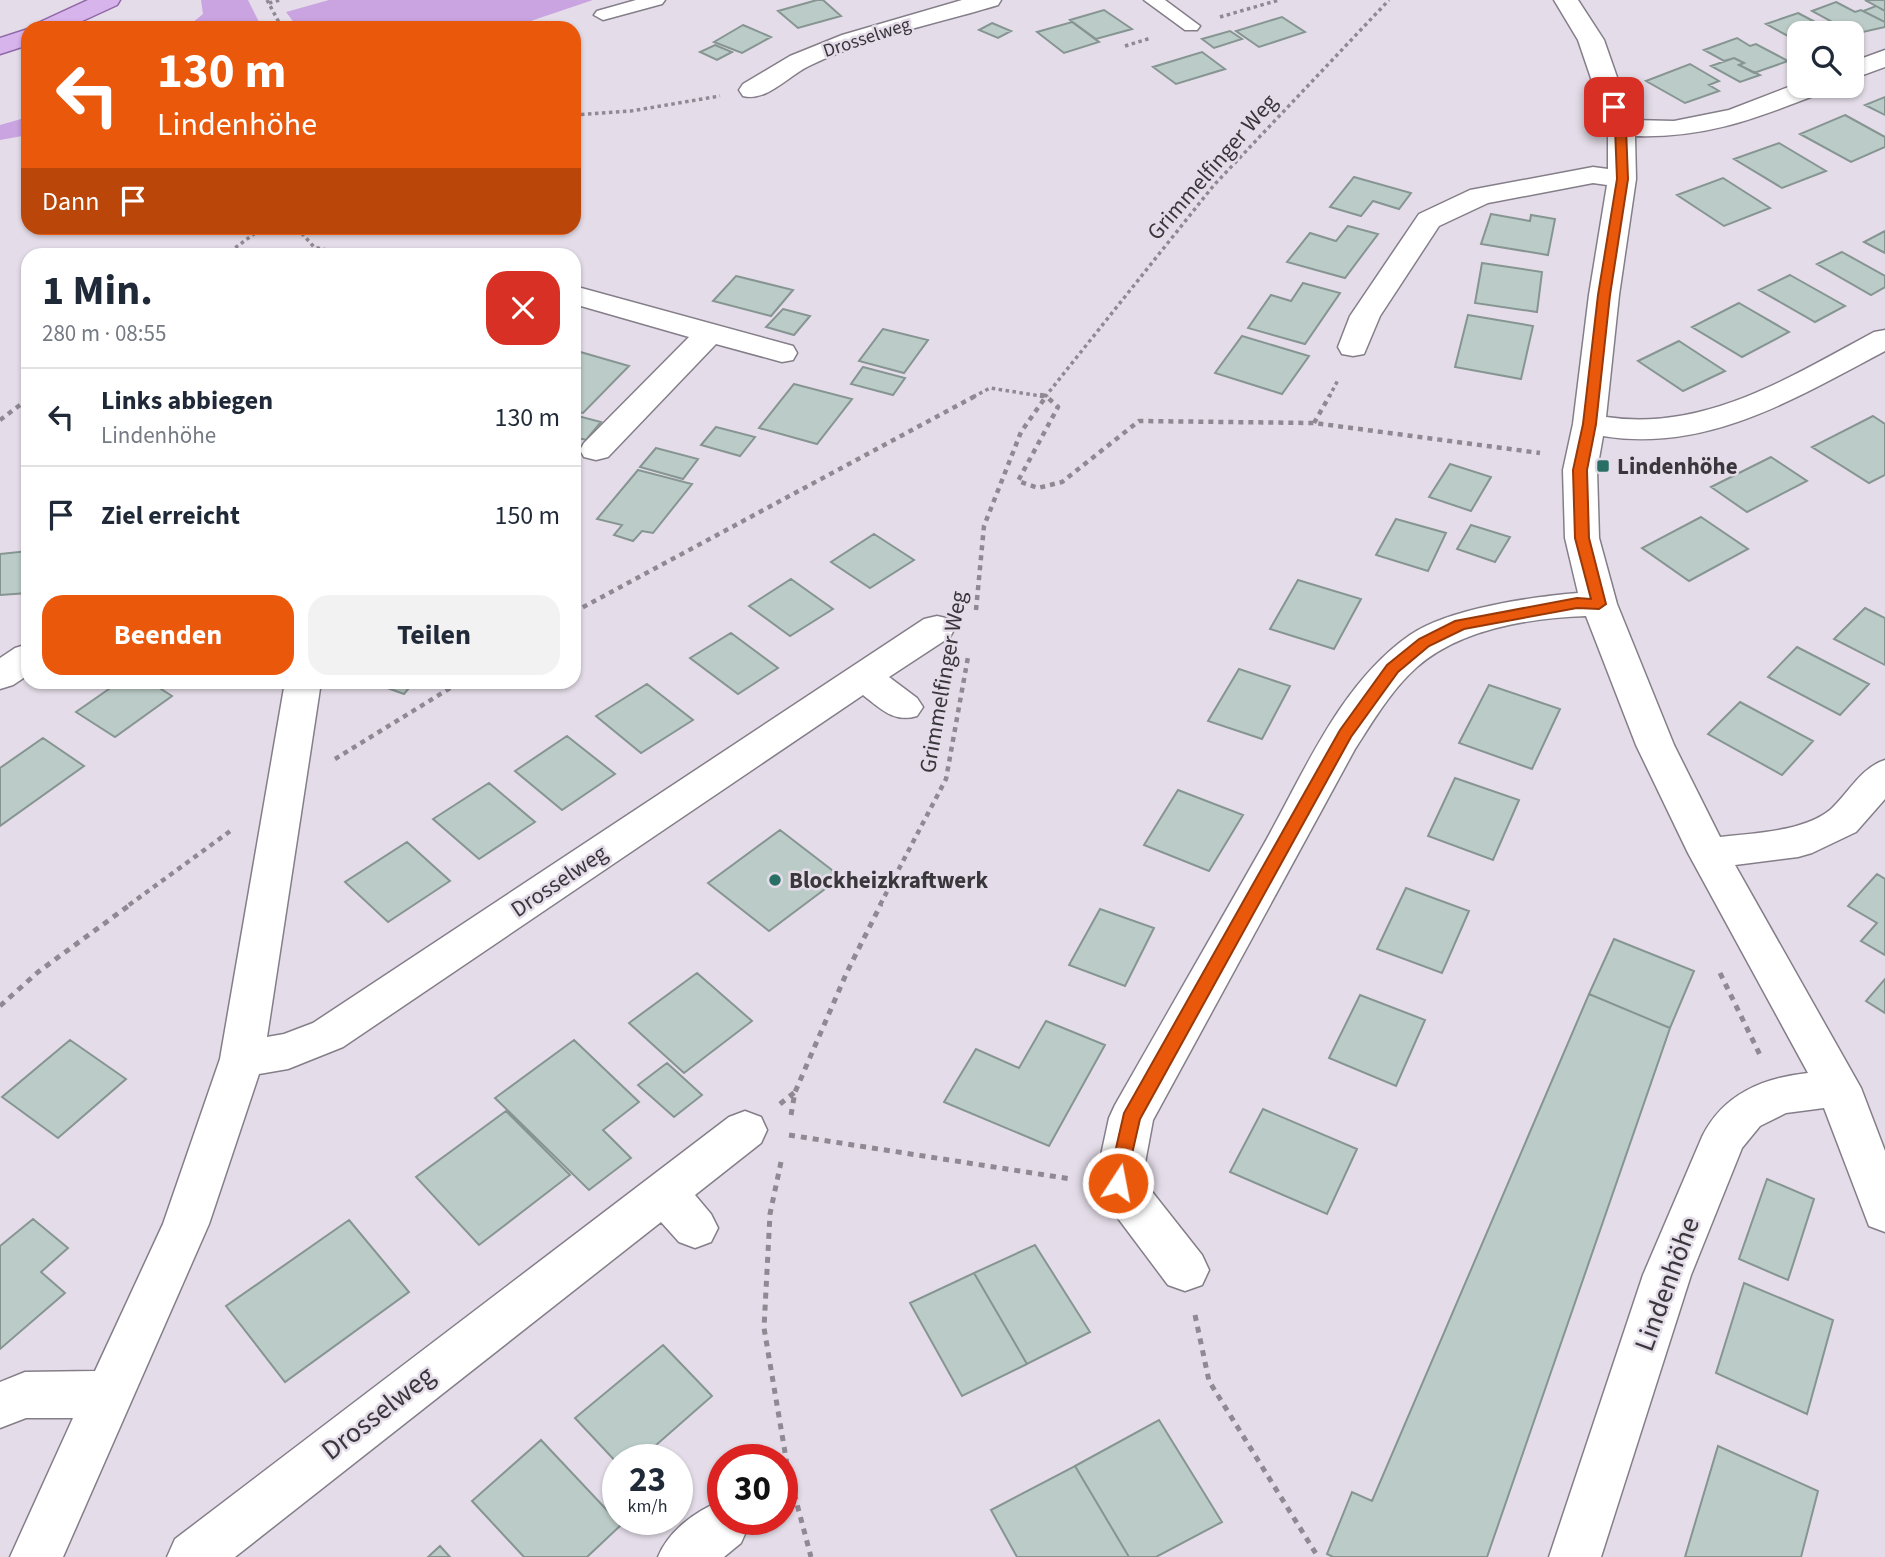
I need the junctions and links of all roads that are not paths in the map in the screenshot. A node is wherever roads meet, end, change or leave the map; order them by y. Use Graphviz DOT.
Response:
graph roads {
  1 [pos="108,0"];
  2 [pos="656,0"];
  3 [pos="989,0"];
  4 [pos="1153,0"];
  5 [pos="1566,0"];
  6 [pos="603,15"];
  7 [pos="62,21"];
  8 [pos="1191,26"];
  9 [pos="21,39"];
  10 [pos="0,46"];
  11 [pos="1885,58"];
  12 [pos="1864,66"];
  13 [pos="752,90"];
  14 [pos="1787,97"];
  15 [pos="1621,128"];
  16 [pos="1622,179"];
  17 [pos="581,297"];
  18 [pos="710,333"];
  19 [pos="1885,339"];
  20 [pos="1353,347"];
  21 [pos="782,353"];
  22 [pos="1589,424"];
  23 [pos="596,450"];
  24 [pos="1599,604"];
  25 [pos="953,638"];
  26 [pos="21,662"];
  27 [pos="0,676"];
  28 [pos="865,678"];
  29 [pos="302,689"];
  30 [pos="904,707"];
  31 [pos="1885,774"];
  32 [pos="1708,853"];
  33 [pos="242,1059"];
  34 [pos="1839,1088"];
  35 [pos="766,1132"];
  36 [pos="663,1192"];
  37 [pos="1885,1212"];
  38 [pos="695,1228"];
  39 [pos="1185,1270"];
  40 [pos="111,1394"];
  41 [pos="0,1405"];
  42 [pos="711,1535"];
  43 [pos="36,1557"];
  44 [pos="193,1557"];
  45 [pos="684,1557"];
  46 [pos="1575,1557"];
  1 -- 7 [label="main road"];
  2 -- 6 [label="lane"];
  3 -- 13 [label="street, Drosselweg"];
  4 -- 8 [label="lane"];
  5 -- 15 [label="street"];
  9 -- 10 [label="main road"];
  11 -- 12 [label="street"];
  14 -- 15 [label="street"];
  15 -- 16 [label="street"];
  16 -- 20 [label="street"];
  16 -- 22 [label="street"];
  17 -- 18 [label="street"];
  18 -- 21 [label="street"];
  18 -- 23 [label="street"];
  19 -- 22 [label="street"];
  22 -- 24 [label="street"];
  24 -- 32 [label="street"];
  24 -- 39 [label="street"];
  25 -- 28 [label="street, Drosselweg"];
  26 -- 27 [label="street"];
  28 -- 30 [label="street"];
  28 -- 33 [label="street, Drosselweg"];
  29 -- 33 [label="street"];
  31 -- 32 [label="street"];
  32 -- 34 [label="street"];
  33 -- 40 [label="street"];
  34 -- 37 [label="street"];
  34 -- 46 [label="street, Lindenhöhe"];
  35 -- 36 [label="street, Drosselweg"];
  36 -- 38 [label="street"];
  36 -- 44 [label="street, Drosselweg"];
  40 -- 41 [label="street"];
  40 -- 43 [label="street"];
  42 -- 45 [label="street"];
}
